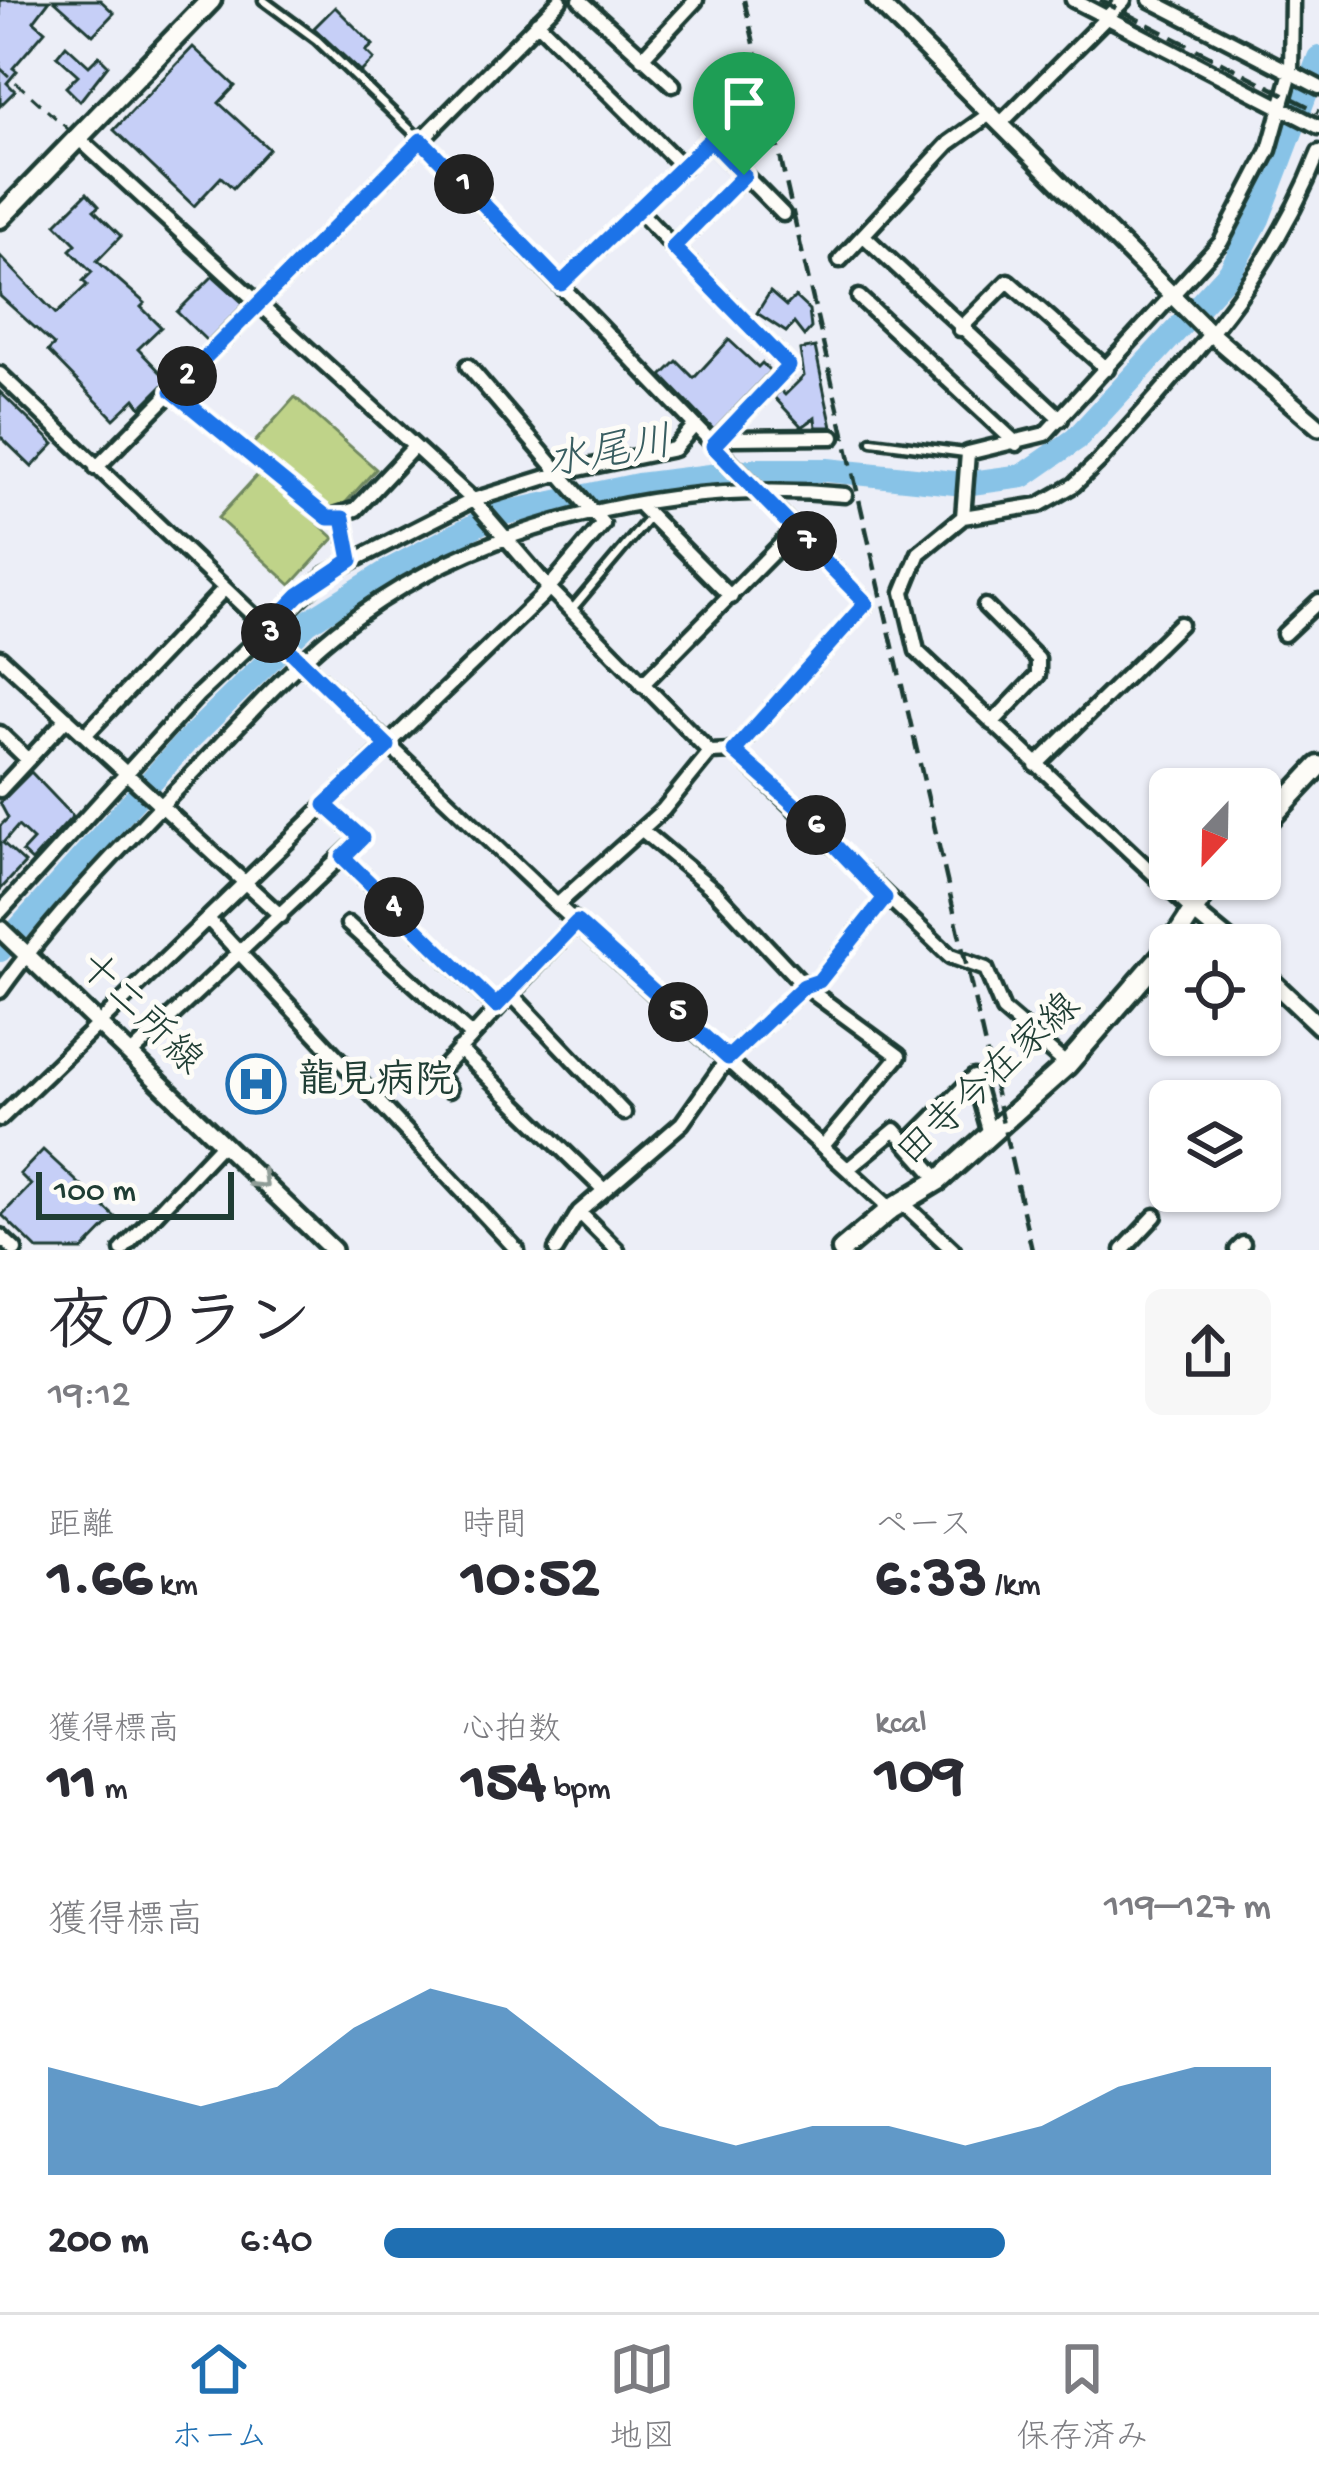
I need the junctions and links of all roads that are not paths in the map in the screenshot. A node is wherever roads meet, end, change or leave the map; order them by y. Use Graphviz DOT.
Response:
graph roads {
  1 [pos="211,0"];
  2 [pos="263,0"];
  3 [pos="560,0"];
  4 [pos="580,0"];
  5 [pos="696,0"];
  6 [pos="876,0"];
  7 [pos="1072,0"];
  8 [pos="1124,0"];
  9 [pos="1150,0"];
  10 [pos="1292,0"];
  11 [pos="1108,18"];
  12 [pos="537,22"];
  13 [pos="642,58"];
  14 [pos="1291,72"];
  15 [pos="673,85"];
  16 [pos="1319,87"];
  17 [pos="1279,106"];
  18 [pos="996,119"];
  19 [pos="1319,127"];
  20 [pos="78,138"];
  21 [pos="421,140"];
  22 [pos="1319,152"];
  23 [pos="683,167"];
  24 [pos="744,175"];
  25 [pos="638,210"];
  26 [pos="783,214"];
  27 [pos="0,218"];
  28 [pos="864,236"];
  29 [pos="673,247"];
  30 [pos="840,260"];
  31 [pos="561,284"];
  32 [pos="1173,294"];
  33 [pos="859,297"];
  34 [pos="260,304"];
  35 [pos="960,329"];
  36 [pos="1210,334"];
  37 [pos="468,366"];
  38 [pos="1107,369"];
  39 [pos="0,374"];
  40 [pos="172,391"];
  41 [pos="1060,418"];
  42 [pos="694,426"];
  43 [pos="1319,428"];
  44 [pos="833,436"];
  45 [pos="872,441"];
  46 [pos="1017,444"];
  47 [pos="713,446"];
  48 [pos="414,448"];
  49 [pos="968,453"];
  50 [pos="96,468"];
  51 [pos="562,472"];
  52 [pos="758,491"];
  53 [pos="845,495"];
  54 [pos="472,500"];
  55 [pos="646,512"];
  56 [pos="596,513"];
  57 [pos="964,517"];
  58 [pos="343,518"];
  59 [pos="795,530"];
  60 [pos="506,534"];
  61 [pos="351,560"];
  62 [pos="547,586"];
  63 [pos="223,590"];
  64 [pos="731,597"];
  65 [pos="1319,601"];
  66 [pos="985,606"];
  67 [pos="571,610"];
  68 [pos="1180,624"];
  69 [pos="267,628"];
  70 [pos="1285,634"];
  71 [pos="0,657"];
  72 [pos="302,662"];
  73 [pos="642,685"];
  74 [pos="68,718"];
  75 [pos="992,723"];
  76 [pos="0,733"];
  77 [pos="86,734"];
  78 [pos="388,746"];
  79 [pos="734,751"];
  80 [pos="710,752"];
  81 [pos="28,760"];
  82 [pos="1036,765"];
  83 [pos="1319,766"];
  84 [pos="128,771"];
  85 [pos="0,790"];
  86 [pos="163,804"];
  87 [pos="325,805"];
  88 [pos="1281,807"];
  89 [pos="642,830"];
  90 [pos="343,857"];
  91 [pos="245,880"];
  92 [pos="885,898"];
  93 [pos="1201,900"];
  94 [pos="557,905"];
  95 [pos="0,912"];
  96 [pos="1194,912"];
  97 [pos="280,916"];
  98 [pos="208,919"];
  99 [pos="577,922"];
  100 [pos="348,923"];
  101 [pos="1186,924"];
  102 [pos="1209,924"];
  103 [pos="0,929"];
  104 [pos="26,953"];
  105 [pos="241,955"];
  106 [pos="1149,970"];
  107 [pos="804,986"];
  108 [pos="1281,990"];
  109 [pos="0,991"];
  110 [pos="511,994"];
  111 [pos="496,1006"];
  112 [pos="100,1026"];
  113 [pos="1319,1026"];
  114 [pos="471,1035"];
  115 [pos="460,1049"];
  116 [pos="130,1055"];
  117 [pos="728,1058"];
  118 [pos="1067,1065"];
  119 [pos="449,1090"];
  120 [pos="624,1113"];
  121 [pos="0,1119"];
  122 [pos="990,1134"];
  123 [pos="222,1144"];
  124 [pos="908,1144"];
  125 [pos="823,1146"];
  126 [pos="848,1169"];
  127 [pos="939,1180"];
  128 [pos="604,1190"];
  129 [pos="898,1207"];
  130 [pos="579,1212"];
  131 [pos="1155,1216"];
  132 [pos="0,1236"];
  133 [pos="15,1250"];
  134 [pos="122,1250"];
  135 [pos="333,1250"];
  136 [pos="517,1250"];
  137 [pos="556,1250"];
  138 [pos="617,1250"];
  139 [pos="842,1250"];
  140 [pos="953,1250"];
  141 [pos="1123,1250"];
  1 -- 20 [label="main road"];
  2 -- 21 [label="lane"];
  3 -- 12 [label="street"];
  4 -- 13 [label="street"];
  5 -- 13 [label="street"];
  6 -- 18 [label="street"];
  7 -- 11 [label="street"];
  8 -- 11 [label="street"];
  9 -- 14 [label="street"];
  10 -- 14 [label="street"];
  11 -- 17 [label="street"];
  11 -- 18 [label="street"];
  12 -- 21 [label="street"];
  12 -- 23 [label="street"];
  13 -- 15 [label="street"];
  14 -- 16 [label="street"];
  14 -- 17 [label="street"];
  17 -- 19 [label="street"];
  17 -- 32 [label="street"];
  18 -- 28 [label="street"];
  18 -- 32 [label="street"];
  20 -- 27 [label="main road"];
  20 -- 34 [label="street"];
  21 -- 31 [label="street"];
  21 -- 34 [label="street"];
  22 -- 36 [label="street"];
  23 -- 24 [label="street"];
  23 -- 25 [label="street"];
  24 -- 26 [label="street"];
  24 -- 29 [label="street"];
  25 -- 29 [label="street"];
  25 -- 31 [label="street"];
  28 -- 30 [label="street"];
  28 -- 35 [label="street"];
  29 -- 47 [label="street"];
  31 -- 42 [label="street"];
  32 -- 36 [label="street"];
  32 -- 38 [label="street"];
  33 -- 46 [label="street"];
  34 -- 40 [label="street"];
  34 -- 48 [label="street"];
  35 -- 38 [label="street"];
  35 -- 41 [label="street"];
  36 -- 43 [label="street"];
  36 -- 57 [label="street"];
  37 -- 51 [label="street"];
  38 -- 41 [label="street"];
  39 -- 50 [label="street"];
  40 -- 50 [label="street"];
  40 -- 58 [label="street"];
  41 -- 46 [label="street"];
  42 -- 47 [label="street"];
  42 -- 51 [label="street"];
  44 -- 47 [label="street"];
  45 -- 49 [label="lane"];
  46 -- 49 [label="street"];
  47 -- 52 [label="street"];
  48 -- 54 [label="street"];
  48 -- 58 [label="street"];
  49 -- 57 [label="street"];
  50 -- 63 [label="street"];
  51 -- 54 [label="street"];
  51 -- 56 [label="street"];
  52 -- 53 [label="street"];
  52 -- 55 [label="street"];
  52 -- 59 [label="street"];
  54 -- 60 [label="street"];
  54 -- 61 [label="street"];
  55 -- 56 [label="street"];
  55 -- 64 [label="street"];
  55 -- 67 [label="lane"];
  56 -- 60 [label="street"];
  56 -- 62 [label="street"];
  57 -- 75 [label="street"];
  58 -- 61 [label="street"];
  59 -- 64 [label="street"];
  59 -- 79 [label="street"];
  60 -- 62 [label="street"];
  60 -- 72 [label="street"];
  61 -- 69 [label="street"];
  62 -- 67 [label="street"];
  62 -- 78 [label="street"];
  63 -- 69 [label="street"];
  63 -- 77 [label="street"];
  64 -- 73 [label="street"];
  65 -- 70 [label="street"];
  66 -- 75 [label="street"];
  67 -- 73 [label="street"];
  68 -- 82 [label="street"];
  69 -- 72 [label="street"];
  69 -- 84 [label="street"];
  71 -- 74 [label="street"];
  72 -- 78 [label="street"];
  72 -- 86 [label="street"];
  73 -- 80 [label="street"];
  74 -- 77 [label="street"];
  74 -- 81 [label="street"];
  75 -- 82 [label="street"];
  76 -- 81 [label="street"];
  77 -- 84 [label="street"];
  78 -- 87 [label="street"];
  78 -- 94 [label="street"];
  79 -- 80 [label="street"];
  79 -- 92 [label="street"];
  80 -- 89 [label="street"];
  81 -- 85 [label="street"];
  82 -- 96 [label="street"];
  83 -- 88 [label="main road"];
  84 -- 86 [label="street"];
  84 -- 95 [label="street"];
  86 -- 91 [label="street"];
  86 -- 104 [label="street"];
  87 -- 90 [label="street"];
  87 -- 91 [label="street"];
  89 -- 94 [label="street"];
  89 -- 107 [label="street"];
  90 -- 97 [label="street"];
  90 -- 111 [label="street"];
  91 -- 97 [label="street"];
  91 -- 98 [label="street"];
  92 -- 107 [label="street"];
  92 -- 118 [label="street"];
  93 -- 96 [label="main road, 田寺今在家線"];
  94 -- 99 [label="street"];
  96 -- 101 [label="main road, 田寺今在家線"];
  96 -- 102 [label="street"];
  97 -- 105 [label="street"];
  98 -- 105 [label="street"];
  98 -- 112 [label="street"];
  99 -- 110 [label="street"];
  99 -- 117 [label="street"];
  100 -- 114 [label="street"];
  103 -- 104 [label="street, 十二所線"];
  104 -- 109 [label="street"];
  104 -- 112 [label="street, 十二所線"];
  105 -- 116 [label="street"];
  105 -- 136 [label="street"];
  106 -- 118 [label="main road, 田寺今在家線"];
  107 -- 117 [label="street"];
  107 -- 125 [label="street"];
  108 -- 113 [label="street"];
  110 -- 111 [label="street"];
  110 -- 120 [label="street"];
  111 -- 114 [label="street"];
  112 -- 116 [label="street, 十二所線"];
  112 -- 121 [label="street"];
  114 -- 115 [label="street"];
  115 -- 119 [label="street"];
  115 -- 128 [label="street"];
  116 -- 123 [label="street, 十二所線"];
  117 -- 125 [label="street"];
  117 -- 128 [label="street"];
  118 -- 122 [label="main road, 田寺今在家線"];
  122 -- 124 [label="street"];
  122 -- 127 [label="main road, 田寺今在家線"];
  123 -- 134 [label="street"];
  123 -- 135 [label="street, 十二所線, one-way"];
  124 -- 126 [label="street"];
  124 -- 127 [label="street"];
  125 -- 126 [label="street"];
  126 -- 129 [label="street"];
  127 -- 129 [label="main road, 田寺今在家線"];
  128 -- 130 [label="street"];
  129 -- 139 [label="main road, 田寺今在家線"];
  129 -- 140 [label="street"];
  130 -- 137 [label="street"];
  130 -- 138 [label="street"];
  131 -- 141 [label="street"];
  132 -- 133 [label="street"];
}
